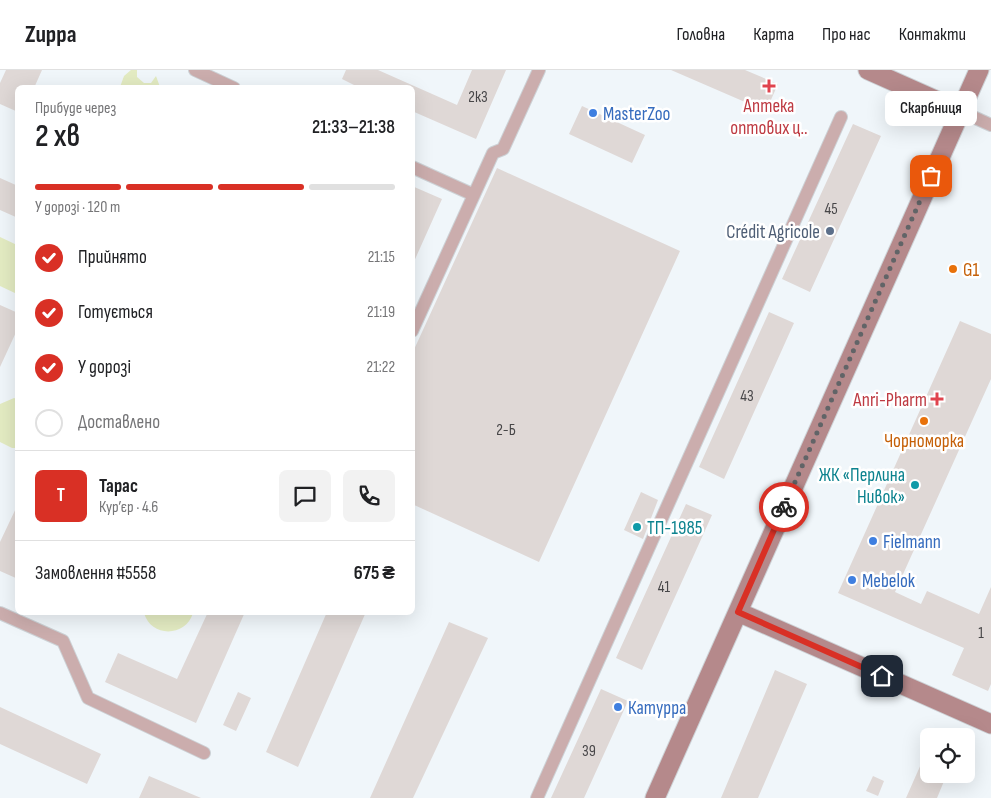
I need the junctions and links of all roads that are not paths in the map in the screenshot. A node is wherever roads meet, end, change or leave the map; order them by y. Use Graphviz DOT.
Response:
graph roads {
  1 [pos="195,70"];
  2 [pos="538,70"];
  3 [pos="868,70"];
  4 [pos="978,70"];
  5 [pos="228,85"];
  6 [pos="960,111"];
  7 [pos="841,117"];
  8 [pos="991,125"];
  9 [pos="415,168"];
  10 [pos="474,195"];
  11 [pos="415,324"];
  12 [pos="738,612"];
  13 [pos="0,613"];
  14 [pos="991,724"];
  15 [pos="204,753"];
  16 [pos="537,798"];
  17 [pos="655,798"];
  1 -- 5 [label="street"];
  2 -- 10 [label="street"];
  3 -- 6 [label="main road"];
  4 -- 6 [label="main road"];
  6 -- 8 [label="street"];
  6 -- 12 [label="main road"];
  7 -- 16 [label="street"];
  9 -- 10 [label="street"];
  10 -- 11 [label="street"];
  12 -- 14 [label="main road"];
  12 -- 17 [label="main road"];
  13 -- 15 [label="street"];
}
